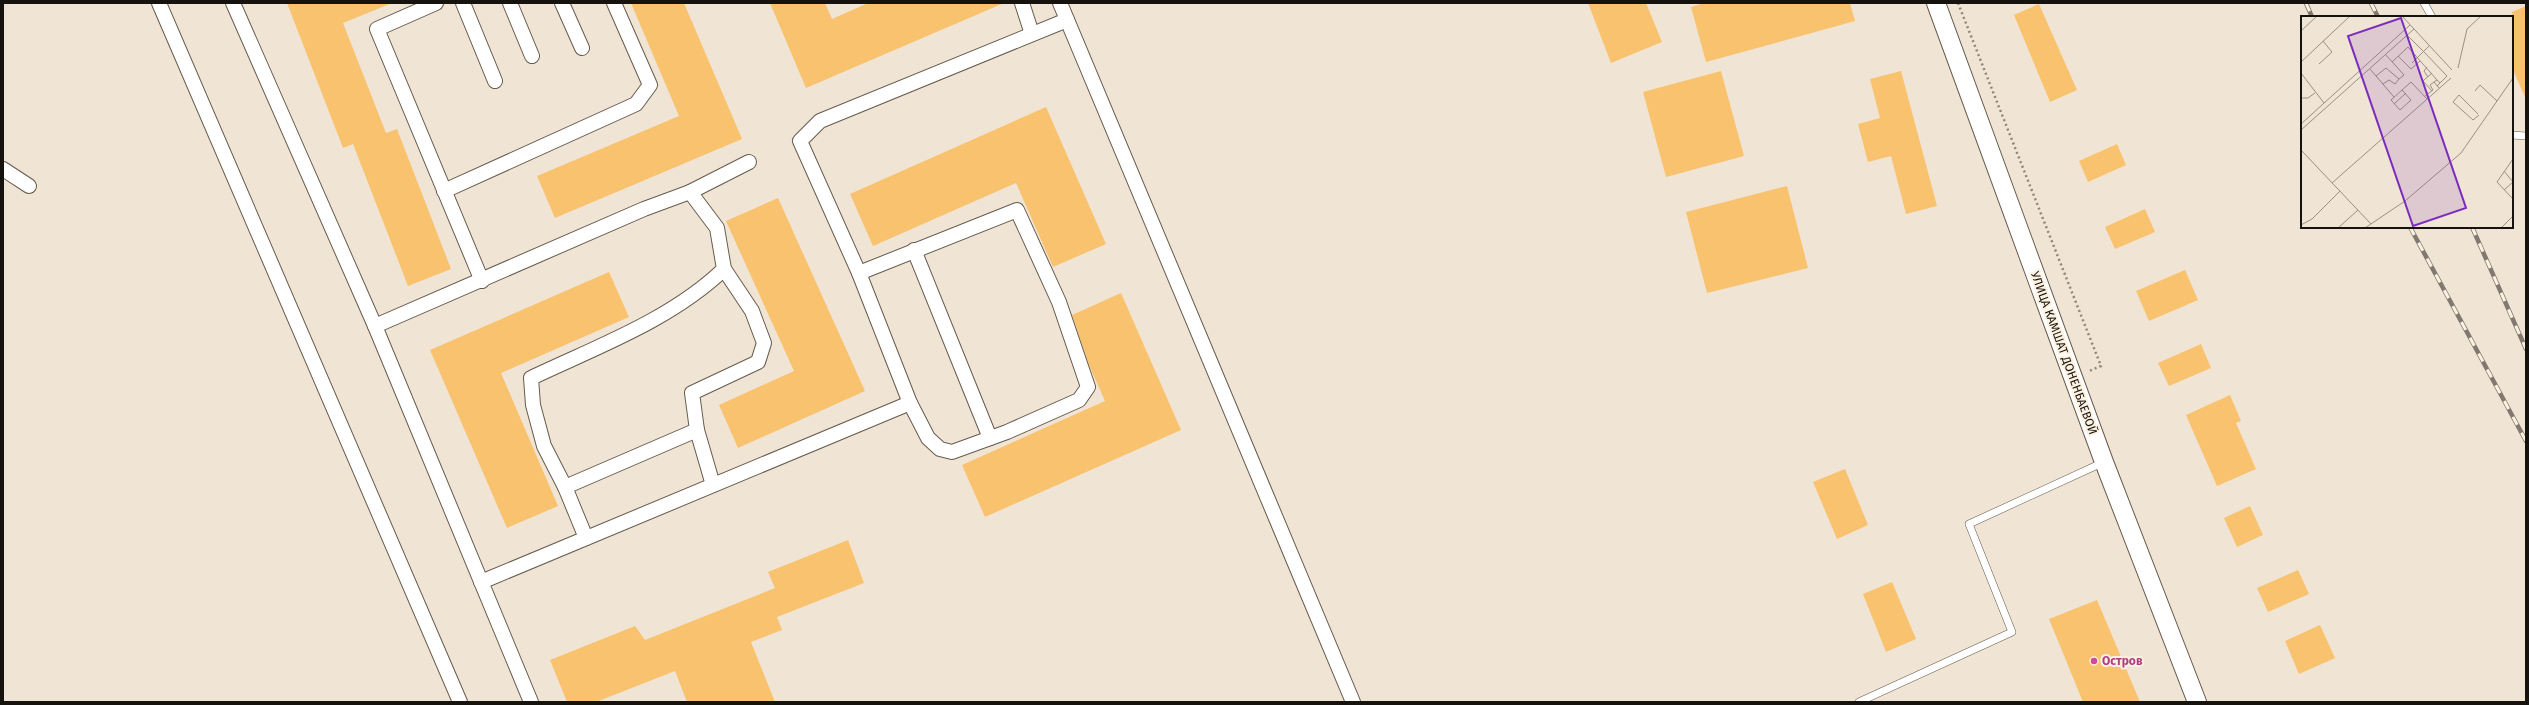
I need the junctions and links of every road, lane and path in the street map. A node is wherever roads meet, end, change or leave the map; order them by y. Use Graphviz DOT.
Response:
graph roads {
  1 [pos="159,3"];
  2 [pos="233,3"];
  3 [pos="436,3"];
  4 [pos="463,3"];
  5 [pos="510,3"];
  6 [pos="562,3"];
  7 [pos="614,3"];
  8 [pos="1022,3"];
  9 [pos="1060,3"];
  10 [pos="1936,3"];
  11 [pos="1958,3"];
  12 [pos="2424,3"];
  13 [pos="2431,16"];
  14 [pos="1067,20"];
  15 [pos="1032,34"];
  16 [pos="582,48"];
  17 [pos="532,56"];
  18 [pos="495,81"];
  19 [pos="2513,135"];
  20 [pos="2526,136"];
  21 [pos="748,162"];
  22 [pos="3,169"];
  23 [pos="29,186"];
  24 [pos="444,191"];
  25 [pos="690,192"];
  26 [pos="914,250"];
  27 [pos="724,269"];
  28 [pos="859,273"];
  29 [pos="482,281"];
  30 [pos="375,326"];
  31 [pos="2073,376"];
  32 [pos="910,403"];
  33 [pos="697,430"];
  34 [pos="990,438"];
  35 [pos="2104,462"];
  36 [pos="713,485"];
  37 [pos="565,487"];
  38 [pos="586,538"];
  39 [pos="481,582"];
  40 [pos="460,702"];
  41 [pos="531,702"];
  42 [pos="1353,702"];
  43 [pos="1859,702"];
  44 [pos="2197,702"];
  1 -- 40 [label="street"];
  2 -- 30 [label="street"];
  3 -- 24 [label="street"];
  4 -- 18 [label="street"];
  5 -- 17 [label="street"];
  6 -- 16 [label="street"];
  7 -- 24 [label="street"];
  8 -- 15 [label="street"];
  9 -- 14 [label="street"];
  10 -- 31 [label="street, УЛИЦА КАМШАТ ДОНЕНБАЕВОЙ"];
  11 -- 31 [label="path"];
  12 -- 13 [label="lane"];
  14 -- 15 [label="street"];
  14 -- 42 [label="street"];
  15 -- 28 [label="street"];
  19 -- 20 [label="lane"];
  21 -- 25 [label="street"];
  22 -- 23 [label="street"];
  24 -- 29 [label="street"];
  25 -- 27 [label="street"];
  25 -- 29 [label="street"];
  26 -- 28 [label="street"];
  26 -- 34 [label="street"];
  26 -- 34 [label="street"];
  27 -- 33 [label="street"];
  27 -- 37 [label="street"];
  28 -- 32 [label="street"];
  29 -- 30 [label="street"];
  30 -- 39 [label="street"];
  31 -- 35 [label="street, УЛИЦА КАМШАТ ДОНЕНБАЕВОЙ"];
  32 -- 34 [label="street"];
  32 -- 36 [label="street"];
  33 -- 36 [label="street"];
  33 -- 37 [label="street"];
  35 -- 43 [label="lane"];
  35 -- 44 [label="street, УЛИЦА КАМШАТ ДОНЕНБАЕВОЙ"];
  36 -- 38 [label="street"];
  37 -- 38 [label="street"];
  38 -- 39 [label="street"];
  39 -- 41 [label="street"];
}
